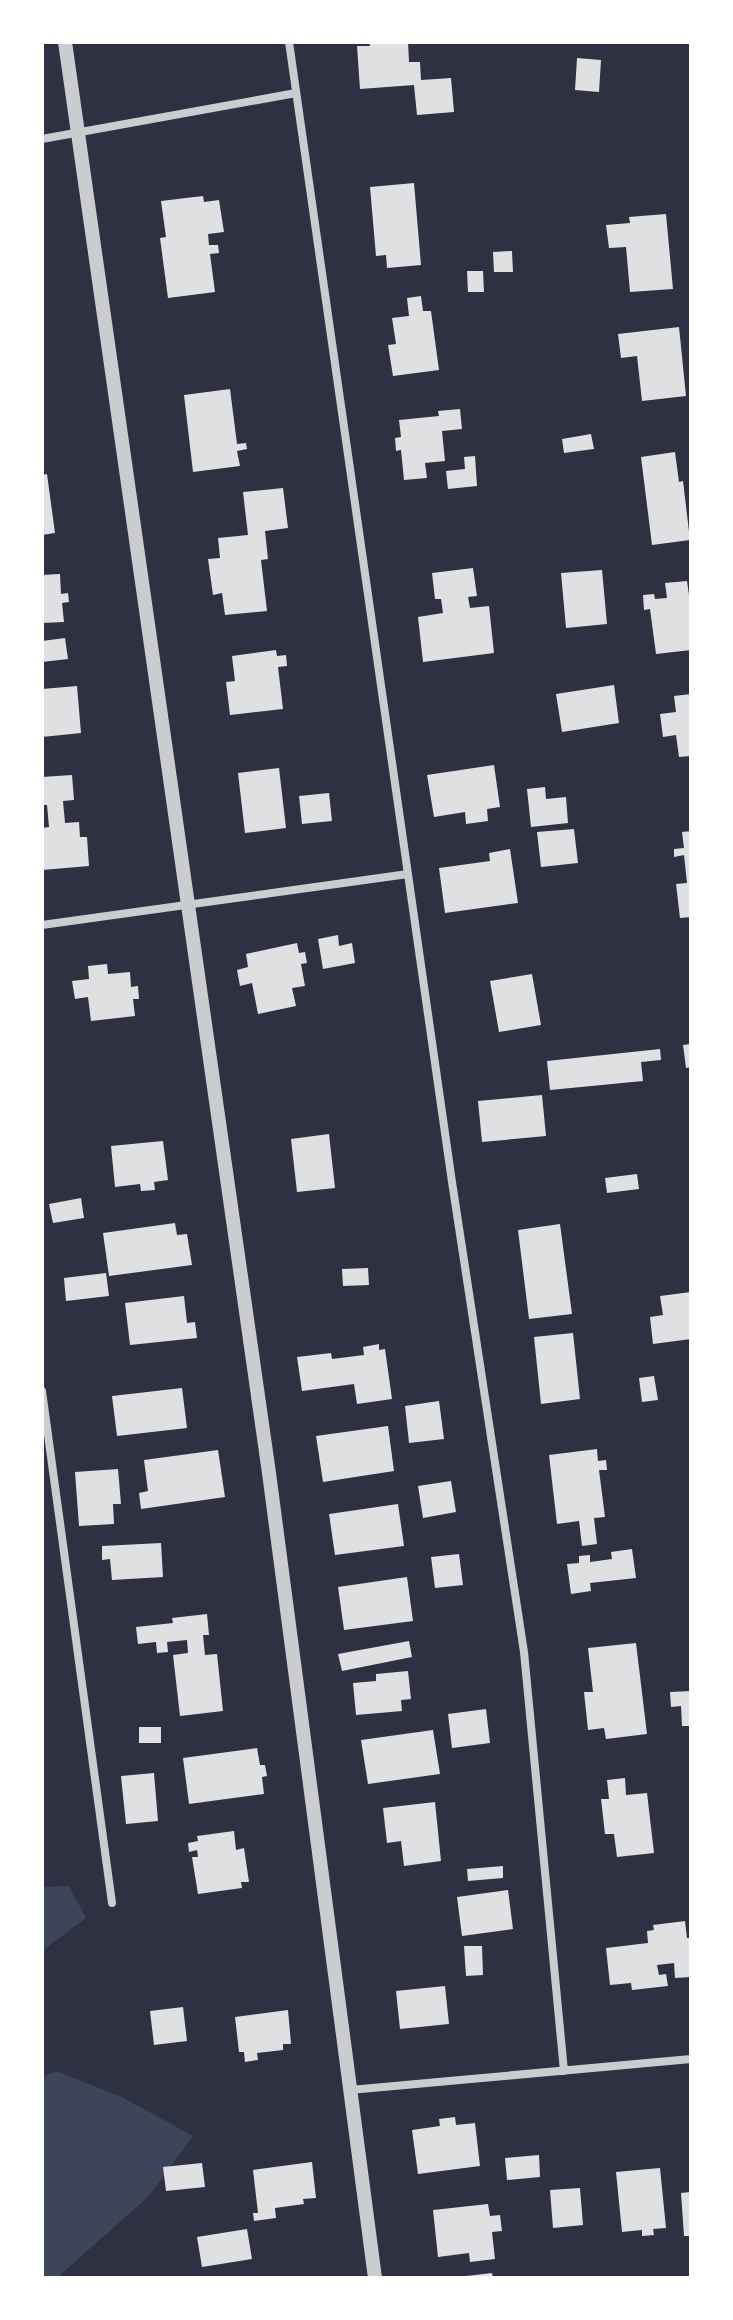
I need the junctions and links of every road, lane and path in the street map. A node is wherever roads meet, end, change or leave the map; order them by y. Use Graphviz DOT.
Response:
graph roads {
  1 [pos="65,42"];
  2 [pos="289,42"];
  3 [pos="296,93"];
  4 [pos="79,134"];
  5 [pos="42,139"];
  6 [pos="408,874"];
  7 [pos="188,905"];
  8 [pos="42,925"];
  9 [pos="42,1391"];
  10 [pos="112,1903"];
  11 [pos="691,2059"];
  12 [pos="564,2071"];
  13 [pos="350,2090"];
  14 [pos="375,2278"];
  1 -- 4 [label="street"];
  2 -- 3 [label="street"];
  3 -- 4 [label="street"];
  3 -- 6 [label="street"];
  4 -- 5 [label="street"];
  4 -- 7 [label="street"];
  6 -- 7 [label="street"];
  6 -- 12 [label="street"];
  7 -- 8 [label="street"];
  7 -- 13 [label="street"];
  9 -- 10 [label="street"];
  11 -- 12 [label="street"];
  12 -- 13 [label="street"];
  13 -- 14 [label="street"];
}
